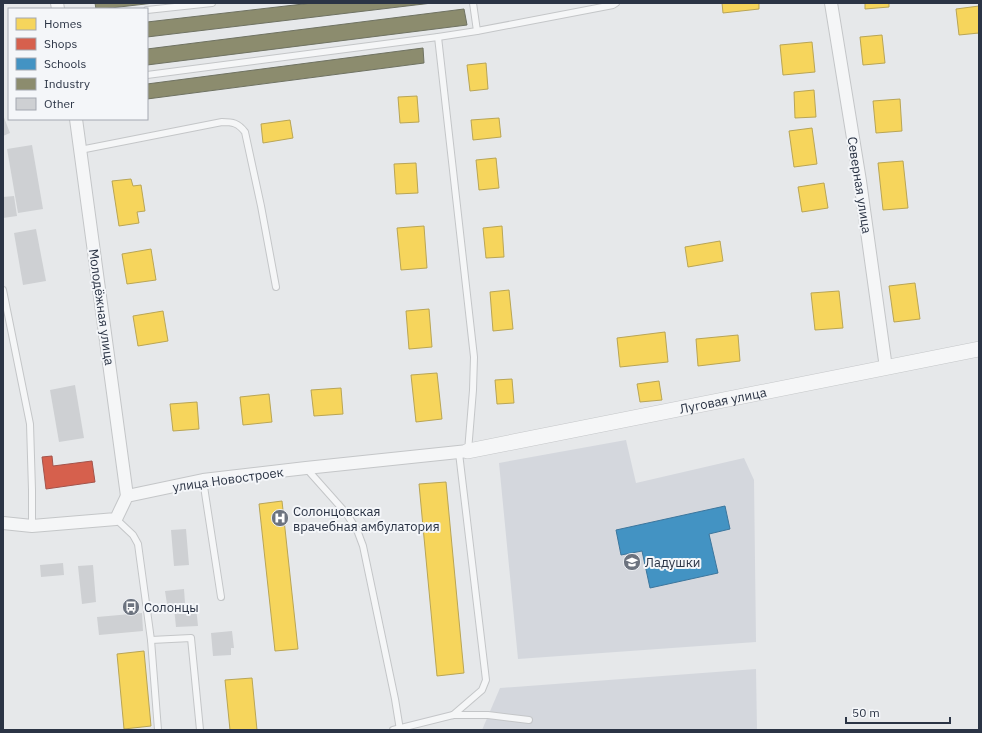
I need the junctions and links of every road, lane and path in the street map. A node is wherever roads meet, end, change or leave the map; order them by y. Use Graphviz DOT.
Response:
graph roads {
  1 [pos="212,3"];
  2 [pos="474,3"];
  3 [pos="616,3"];
  4 [pos="831,3"];
  5 [pos="148,10"];
  6 [pos="477,31"];
  7 [pos="438,37"];
  8 [pos="148,75"];
  9 [pos="76,120"];
  10 [pos="80,150"];
  11 [pos="276,287"];
  12 [pos="3,290"];
  13 [pos="979,349"];
  14 [pos="886,368"];
  15 [pos="464,452"];
  16 [pos="306,468"];
  17 [pos="204,480"];
  18 [pos="128,496"];
  19 [pos="116,519"];
  20 [pos="3,523"];
  21 [pos="32,526"];
  22 [pos="222,597"];
  23 [pos="151,640"];
  24 [pos="453,714"];
  25 [pos="529,720"];
  26 [pos="400,729"];
  27 [pos="158,730"];
  28 [pos="200,730"];
  29 [pos="393,730"];
  1 -- 5 [label="lane"];
  2 -- 6 [label="lane"];
  3 -- 6 [label="lane"];
  4 -- 14 [label="street, Северная улица"];
  6 -- 7 [label="lane"];
  7 -- 8 [label="lane"];
  7 -- 15 [label="lane"];
  9 -- 10 [label="street, Молодёжная улица"];
  10 -- 11 [label="lane"];
  10 -- 18 [label="street, Молодёжная улица"];
  12 -- 21 [label="lane"];
  13 -- 14 [label="street, Луговая улица"];
  14 -- 15 [label="street, Луговая улица"];
  15 -- 16 [label="street, улица Новостроек"];
  15 -- 24 [label="lane"];
  16 -- 17 [label="street, улица Новостроек"];
  16 -- 26 [label="lane"];
  17 -- 18 [label="street, улица Новостроек"];
  17 -- 22 [label="lane"];
  18 -- 19 [label="street"];
  19 -- 21 [label="street"];
  19 -- 23 [label="lane"];
  20 -- 21 [label="street"];
  23 -- 27 [label="lane"];
  23 -- 28 [label="lane"];
  24 -- 25 [label="lane"];
  24 -- 26 [label="lane"];
  26 -- 29 [label="lane"];
}
